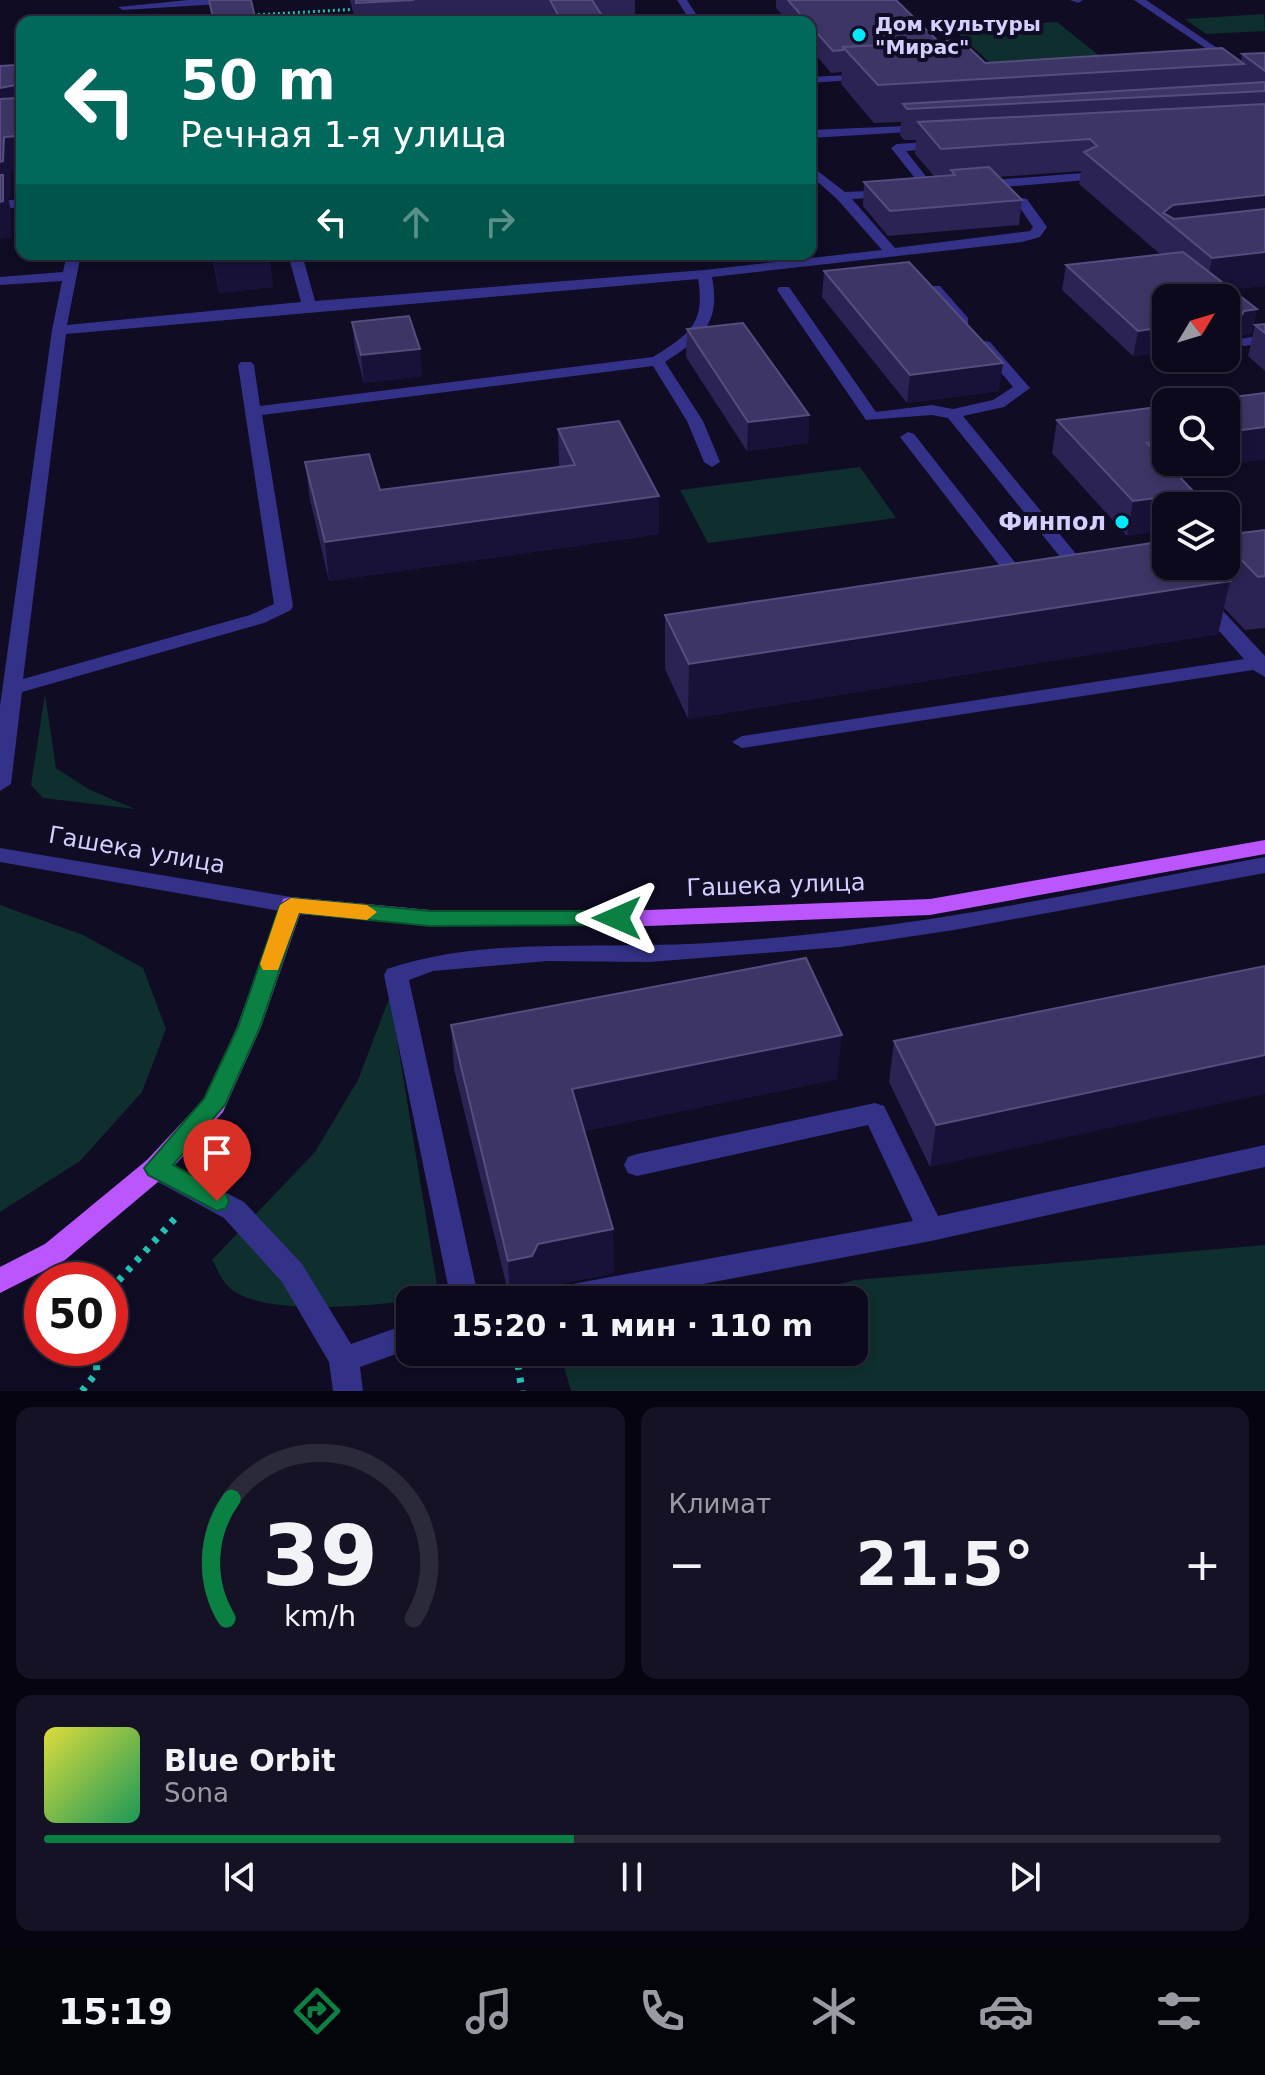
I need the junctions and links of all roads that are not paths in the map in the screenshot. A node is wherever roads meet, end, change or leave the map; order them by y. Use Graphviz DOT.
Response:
graph roads {
  1 [pos="237,0"];
  2 [pos="1139,0"];
  3 [pos="124,4"];
  4 [pos="887,74"];
  5 [pos="1238,74"];
  6 [pos="816,80"];
  7 [pos="937,126"];
  8 [pos="816,134"];
  9 [pos="960,144"];
  10 [pos="816,174"];
  11 [pos="1083,177"];
  12 [pos="960,187"];
  13 [pos="945,188"];
  14 [pos="930,189"];
  15 [pos="915,190"];
  16 [pos="900,192"];
  17 [pos="842,196"];
  18 [pos="1022,202"];
  19 [pos="890,251"];
  20 [pos="73,260"];
  21 [pos="297,260"];
  22 [pos="704,274"];
  23 [pos="69,276"];
  24 [pos="0,281"];
  25 [pos="935,289"];
  26 [pos="784,290"];
  27 [pos="309,306"];
  28 [pos="59,330"];
  29 [pos="1265,339"];
  30 [pos="1244,342"];
  31 [pos="657,361"];
  32 [pos="246,365"];
  33 [pos="255,411"];
  34 [pos="953,414"];
  35 [pos="908,437"];
  36 [pos="712,462"];
  37 [pos="1083,575"];
  38 [pos="1178,580"];
  39 [pos="1022,583"];
  40 [pos="1263,665"];
  41 [pos="10,675"];
  42 [pos="742,742"];
  43 [pos="0,784"];
  44 [pos="1265,847"];
  45 [pos="0,855"];
  46 [pos="1265,865"];
  47 [pos="291,905"];
  48 [pos="1265,1156"];
  49 [pos="637,1165"];
  50 [pos="156,1168"];
  51 [pos="931,1229"];
  52 [pos="0,1281"];
  53 [pos="462,1286"];
  54 [pos="626,1286"];
  55 [pos="396,1341"];
  56 [pos="344,1359"];
  57 [pos="348,1391"];
  1 -- 3 [label="street"];
  2 -- 5 [label="street"];
  4 -- 6 [label="street"];
  7 -- 8 [label="street"];
  9 -- 14 [label="street"];
  10 -- 17 [label="street"];
  11 -- 12 [label="street"];
  13 -- 14 [label="street"];
  14 -- 15 [label="street"];
  16 -- 17 [label="street"];
  17 -- 19 [label="street"];
  18 -- 19 [label="street"];
  19 -- 22 [label="street"];
  20 -- 23 [label="street"];
  21 -- 27 [label="street"];
  22 -- 27 [label="street"];
  22 -- 31 [label="street"];
  23 -- 24 [label="street"];
  23 -- 28 [label="street"];
  25 -- 34 [label="street"];
  26 -- 34 [label="street"];
  27 -- 28 [label="street"];
  28 -- 41 [label="street"];
  29 -- 30 [label="street"];
  31 -- 33 [label="street"];
  31 -- 36 [label="street"];
  32 -- 33 [label="street"];
  33 -- 41 [label="street"];
  34 -- 37 [label="street"];
  35 -- 39 [label="street"];
  38 -- 40 [label="street"];
  40 -- 42 [label="street"];
  41 -- 43 [label="street"];
  44 -- 47 [label="main road, Гашека улица"];
  45 -- 47 [label="street, Гашека улица"];
  46 -- 53 [label="street"];
  47 -- 50 [label="main road"];
  48 -- 51 [label="street"];
  49 -- 51 [label="street"];
  50 -- 52 [label="main road"];
  50 -- 56 [label="street"];
  51 -- 54 [label="street"];
  55 -- 56 [label="street"];
  56 -- 57 [label="street"];
}
